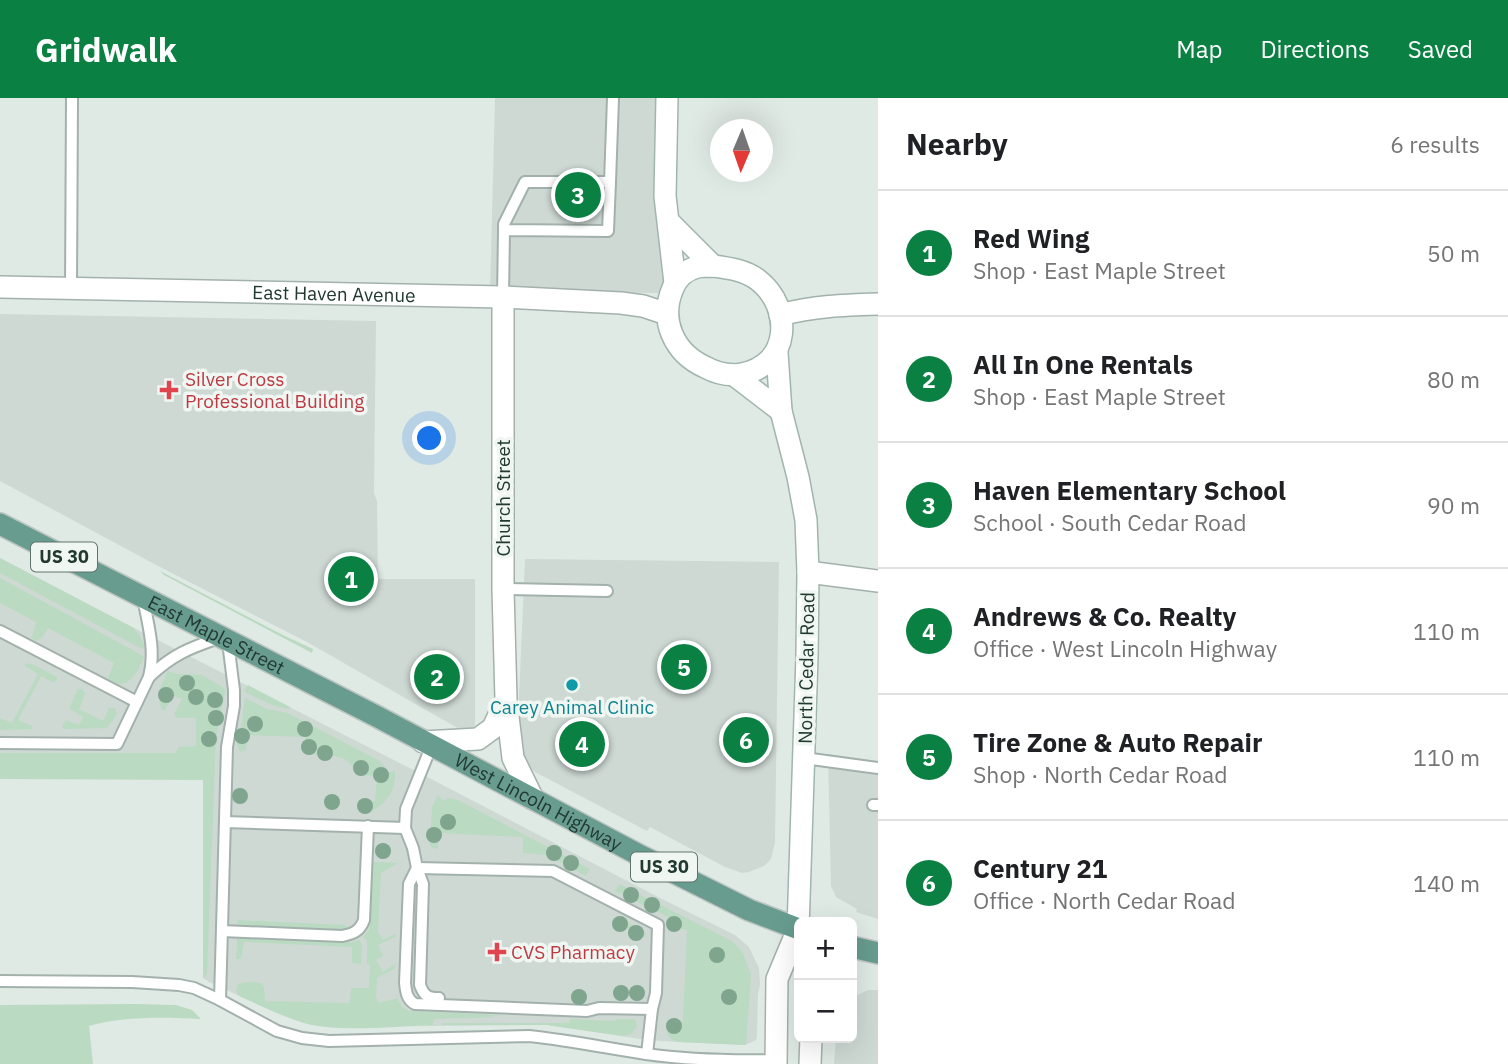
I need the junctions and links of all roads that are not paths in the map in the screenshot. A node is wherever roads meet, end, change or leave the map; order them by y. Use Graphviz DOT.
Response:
graph roads {
  1 [pos="72,98"];
  2 [pos="613,98"];
  3 [pos="667,98"];
  4 [pos="610,182"];
  5 [pos="669,222"];
  6 [pos="504,230"];
  7 [pos="713,266"];
  8 [pos="676,283"];
  9 [pos="0,287"];
  10 [pos="71,288"];
  11 [pos="503,297"];
  12 [pos="878,304"];
  13 [pos="667,313"];
  14 [pos="780,315"];
  15 [pos="776,353"];
  16 [pos="734,375"];
  17 [pos="781,411"];
  18 [pos="0,524"];
  19 [pos="808,572"];
  20 [pos="878,581"];
  21 [pos="503,589"];
  22 [pos="607,591"];
  23 [pos="144,598"];
  24 [pos="0,631"];
  25 [pos="224,639"];
  26 [pos="149,677"];
  27 [pos="506,700"];
  28 [pos="137,702"];
  29 [pos="0,743"];
  30 [pos="427,744"];
  31 [pos="804,758"];
  32 [pos="878,768"];
  33 [pos="533,799"];
  34 [pos="225,821"];
  35 [pos="368,826"];
  36 [pos="405,828"];
  37 [pos="417,868"];
  38 [pos="799,917"];
  39 [pos="794,928"];
  40 [pos="222,932"];
  41 [pos="794,941"];
  42 [pos="857,948"];
  43 [pos="878,953"];
  44 [pos="0,981"];
  45 [pos="220,1000"];
  46 [pos="652,1009"];
  47 [pos="811,1043"];
  48 [pos="647,1054"];
  49 [pos="776,1062"];
  50 [pos="810,1064"];
  1 -- 10 [label="lane"];
  2 -- 4 [label="lane"];
  3 -- 5 [label="street"];
  4 -- 6 [label="lane"];
  4 -- 6 [label="lane"];
  5 -- 7 [label="street"];
  5 -- 8 [label="street"];
  6 -- 11 [label="lane"];
  7 -- 8 [label="street"];
  7 -- 14 [label="street"];
  8 -- 13 [label="street"];
  9 -- 10 [label="street, East Haven Avenue"];
  10 -- 11 [label="street, East Haven Avenue"];
  11 -- 13 [label="street, East Haven Avenue"];
  11 -- 21 [label="street, Church Street"];
  12 -- 14 [label="street"];
  13 -- 16 [label="street"];
  14 -- 15 [label="street"];
  15 -- 16 [label="street"];
  15 -- 17 [label="street, North Cedar Road"];
  16 -- 17 [label="street"];
  17 -- 19 [label="street, North Cedar Road"];
  18 -- 23 [label="main road, East Maple Street / US 30"];
  19 -- 20 [label="street"];
  19 -- 31 [label="street, North Cedar Road"];
  21 -- 22 [label="lane"];
  21 -- 27 [label="street, Church Street"];
  23 -- 25 [label="main road, East Maple Street / US 30"];
  23 -- 26 [label="lane"];
  24 -- 28 [label="lane"];
  25 -- 26 [label="lane"];
  25 -- 30 [label="main road, East Maple Street / US 30"];
  25 -- 34 [label="lane"];
  26 -- 28 [label="lane"];
  27 -- 30 [label="street"];
  27 -- 33 [label="street, Church Street"];
  28 -- 29 [label="lane"];
  30 -- 33 [label="main road, West Lincoln Highway / US 30"];
  30 -- 36 [label="lane"];
  31 -- 32 [label="lane"];
  31 -- 38 [label="street, North Cedar Road"];
  33 -- 39 [label="main road, West Lincoln Highway / US 30"];
  34 -- 35 [label="lane"];
  34 -- 40 [label="lane"];
  35 -- 36 [label="lane"];
  35 -- 40 [label="lane"];
  36 -- 37 [label="lane"];
  37 -- 46 [label="lane"];
  37 -- 46 [label="lane"];
  40 -- 45 [label="lane"];
  41 -- 49 [label="street, North Cedar Road"];
  42 -- 43 [label="main road"];
  44 -- 45 [label="lane"];
  45 -- 48 [label="lane"];
  46 -- 48 [label="lane"];
  47 -- 50 [label="street"];
  48 -- 49 [label="lane"];
}
